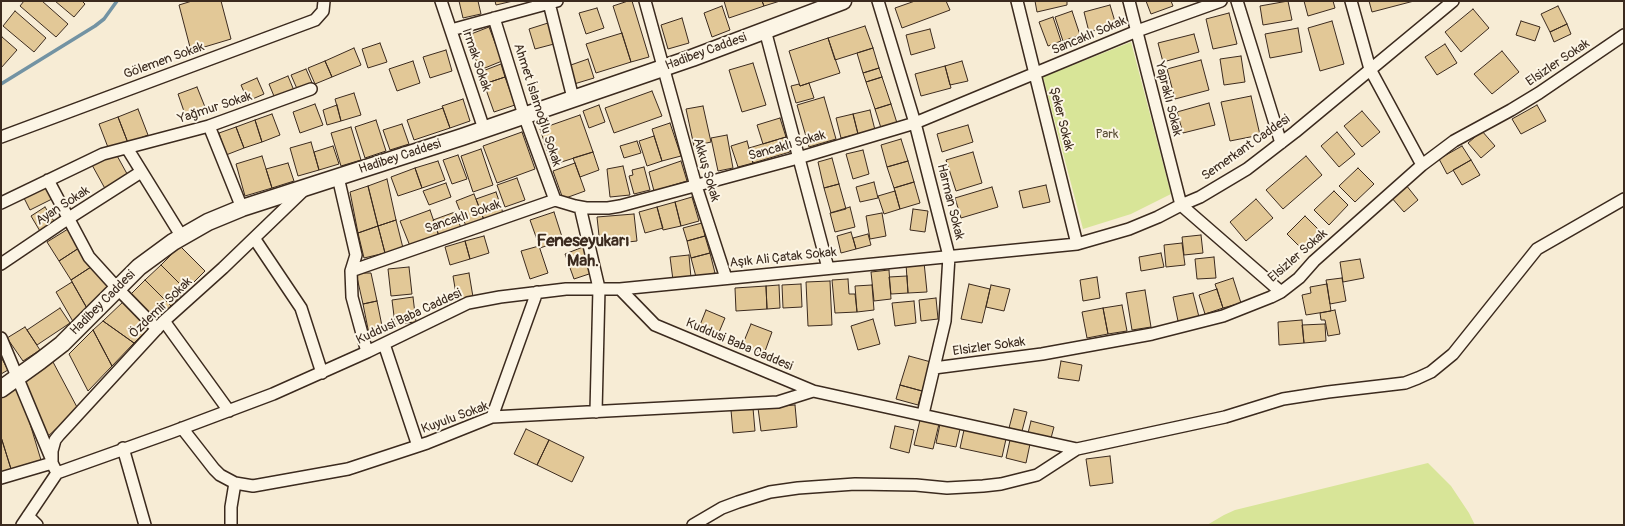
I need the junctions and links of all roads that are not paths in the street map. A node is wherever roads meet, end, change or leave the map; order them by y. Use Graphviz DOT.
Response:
graph roads {
  1 [pos="324,1"];
  2 [pos="441,1"];
  3 [pos="645,1"];
  4 [pos="843,1"];
  5 [pos="878,1"];
  6 [pos="1017,1"];
  7 [pos="1129,1"];
  8 [pos="1221,1"];
  9 [pos="1238,1"];
  10 [pos="1352,1"];
  11 [pos="1453,1"];
  12 [pos="553,2"];
  13 [pos="494,18"];
  14 [pos="451,30"];
  15 [pos="765,30"];
  16 [pos="1137,31"];
  17 [pos="1624,35"];
  18 [pos="663,68"];
  19 [pos="1370,69"];
  20 [pos="1035,74"];
  21 [pos="311,89"];
  22 [pos="573,98"];
  23 [pos="524,116"];
  24 [pos="915,123"];
  25 [pos="210,126"];
  26 [pos="484,129"];
  27 [pos="1,137"];
  28 [pos="1281,143"];
  29 [pos="127,148"];
  30 [pos="798,158"];
  31 [pos="1422,165"];
  32 [pos="141,172"];
  33 [pos="338,177"];
  34 [pos="48,180"];
  35 [pos="308,186"];
  36 [pos="696,186"];
  37 [pos="1624,198"];
  38 [pos="555,200"];
  39 [pos="1,203"];
  40 [pos="1181,205"];
  41 [pos="580,207"];
  42 [pos="242,208"];
  43 [pos="69,218"];
  44 [pos="182,237"];
  45 [pos="254,238"];
  46 [pos="1077,244"];
  47 [pos="949,256"];
  48 [pos="1,264"];
  49 [pos="828,268"];
  50 [pos="351,271"];
  51 [pos="726,278"];
  52 [pos="599,288"];
  53 [pos="620,288"];
  54 [pos="118,289"];
  55 [pos="537,292"];
  56 [pos="1280,292"];
  57 [pos="161,325"];
  58 [pos="1,338"];
  59 [pos="384,344"];
  60 [pos="367,352"];
  61 [pos="934,368"];
  62 [pos="322,373"];
  63 [pos="18,378"];
  64 [pos="1,389"];
  65 [pos="813,391"];
  66 [pos="229,411"];
  67 [pos="596,412"];
  68 [pos="923,414"];
  69 [pos="492,417"];
  70 [pos="182,428"];
  71 [pos="418,446"];
  72 [pos="123,448"];
  73 [pos="1077,449"];
  74 [pos="55,468"];
  75 [pos="1,478"];
  76 [pos="235,483"];
  77 [pos="25,520"];
  78 [pos="38,525"];
  79 [pos="145,525"];
  80 [pos="231,525"];
  81 [pos="693,525"];
  1 -- 27 [label="street, Gölemen Sokak"];
  2 -- 14 [label="street, Irmak Sokak"];
  3 -- 18 [label="street, Akkuş Sokak"];
  4 -- 15 [label="main road, Hadibey Caddesi"];
  5 -- 24 [label="street, Harman Sokak"];
  6 -- 20 [label="street, Şeker Sokak"];
  7 -- 16 [label="street, Yapraklı Sokak"];
  8 -- 16 [label="street, Sancaklı Sokak"];
  9 -- 28 [label="street"];
  10 -- 19 [label="street"];
  11 -- 19 [label="street, Semerkant Caddesi"];
  12 -- 13 [label="street"];
  12 -- 22 [label="street"];
  13 -- 14 [label="street"];
  13 -- 23 [label="street, Ahmet İslamoğlu Sokak"];
  14 -- 26 [label="street, Irmak Sokak"];
  15 -- 18 [label="main road, Hadibey Caddesi"];
  15 -- 30 [label="street"];
  16 -- 20 [label="street, Sancaklı Sokak"];
  16 -- 40 [label="street, Yapraklı Sokak"];
  17 -- 31 [label="street, Elsizler Sokak"];
  18 -- 22 [label="main road, Hadibey Caddesi"];
  18 -- 36 [label="street, Akkuş Sokak"];
  19 -- 28 [label="street, Semerkant Caddesi"];
  19 -- 31 [label="street"];
  20 -- 24 [label="street, Sancaklı Sokak"];
  20 -- 46 [label="street, Şeker Sokak"];
  21 -- 25 [label="street, Yağmur Sokak"];
  22 -- 23 [label="main road, Hadibey Caddesi"];
  23 -- 26 [label="main road, Hadibey Caddesi"];
  23 -- 38 [label="street, Ahmet İslamoğlu Sokak"];
  24 -- 30 [label="street, Sancaklı Sokak"];
  24 -- 47 [label="street, Harman Sokak"];
  25 -- 29 [label="street, Yağmur Sokak"];
  25 -- 42 [label="street"];
  26 -- 33 [label="main road, Hadibey Caddesi"];
  28 -- 40 [label="street, Semerkant Caddesi"];
  29 -- 32 [label="street"];
  29 -- 34 [label="street, Yağmur Sokak"];
  30 -- 36 [label="street, Sancaklı Sokak"];
  30 -- 49 [label="street"];
  31 -- 56 [label="street, Elsizler Sokak"];
  32 -- 43 [label="street, Ayan Sokak"];
  32 -- 44 [label="street"];
  33 -- 35 [label="main road, Hadibey Caddesi"];
  33 -- 50 [label="street"];
  34 -- 39 [label="street, Yağmur Sokak"];
  34 -- 43 [label="street"];
  35 -- 42 [label="main road, Hadibey Caddesi"];
  35 -- 45 [label="street, Özdemir Sokak"];
  36 -- 41 [label="street, Sancaklı Sokak"];
  36 -- 51 [label="street, Akkuş Sokak"];
  37 -- 73 [label="street"];
  38 -- 41 [label="street, Sancaklı Sokak"];
  38 -- 50 [label="street, Sancaklı Sokak"];
  40 -- 46 [label="street, Semerkant Caddesi"];
  40 -- 56 [label="street"];
  41 -- 52 [label="street"];
  42 -- 44 [label="main road, Hadibey Caddesi"];
  43 -- 48 [label="street, Ayan Sokak"];
  43 -- 54 [label="street"];
  44 -- 54 [label="main road, Hadibey Caddesi"];
  45 -- 57 [label="street, Özdemir Sokak"];
  45 -- 62 [label="street"];
  46 -- 47 [label="street, Semerkant Caddesi"];
  47 -- 49 [label="street, Aşık Ali Çatak Sokak"];
  47 -- 61 [label="street, Harman Sokak"];
  49 -- 51 [label="street, Aşık Ali Çatak Sokak"];
  50 -- 60 [label="street"];
  51 -- 53 [label="street, Aşık Ali Çatak Sokak"];
  52 -- 53 [label="street, Kuddusi Baba Caddesi"];
  52 -- 55 [label="street, Kuddusi Baba Caddesi"];
  52 -- 67 [label="street"];
  53 -- 65 [label="street, Kuddusi Baba Caddesi"];
  54 -- 57 [label="street"];
  54 -- 63 [label="main road, Hadibey Caddesi"];
  55 -- 59 [label="street, Kuddusi Baba Caddesi"];
  55 -- 69 [label="street"];
  56 -- 61 [label="street, Elsizler Sokak"];
  57 -- 66 [label="street"];
  57 -- 74 [label="street, Özdemir Sokak"];
  58 -- 63 [label="street"];
  59 -- 60 [label="street, Kuddusi Baba Caddesi"];
  59 -- 71 [label="street"];
  60 -- 62 [label="street, Kuddusi Baba Caddesi"];
  61 -- 68 [label="street, Harman Sokak"];
  62 -- 66 [label="street, Kuddusi Baba Caddesi"];
  63 -- 64 [label="main road, Hadibey Caddesi"];
  63 -- 74 [label="street"];
  65 -- 67 [label="street, Kuyulu Sokak"];
  65 -- 68 [label="street, Kuddusi Baba Caddesi"];
  66 -- 70 [label="street, Kuddusi Baba Caddesi"];
  67 -- 69 [label="street, Kuyulu Sokak"];
  68 -- 73 [label="street, Kuddusi Baba Caddesi"];
  69 -- 71 [label="street, Kuyulu Sokak"];
  70 -- 72 [label="street, Kuddusi Baba Caddesi"];
  70 -- 76 [label="street, Kuyulu Sokak"];
  71 -- 76 [label="street, Kuyulu Sokak"];
  72 -- 74 [label="street, Kuddusi Baba Caddesi"];
  72 -- 79 [label="street"];
  73 -- 81 [label="street"];
  74 -- 75 [label="street, Kuddusi Baba Caddesi"];
  74 -- 77 [label="street"];
  76 -- 80 [label="street"];
  77 -- 78 [label="street"];
}
